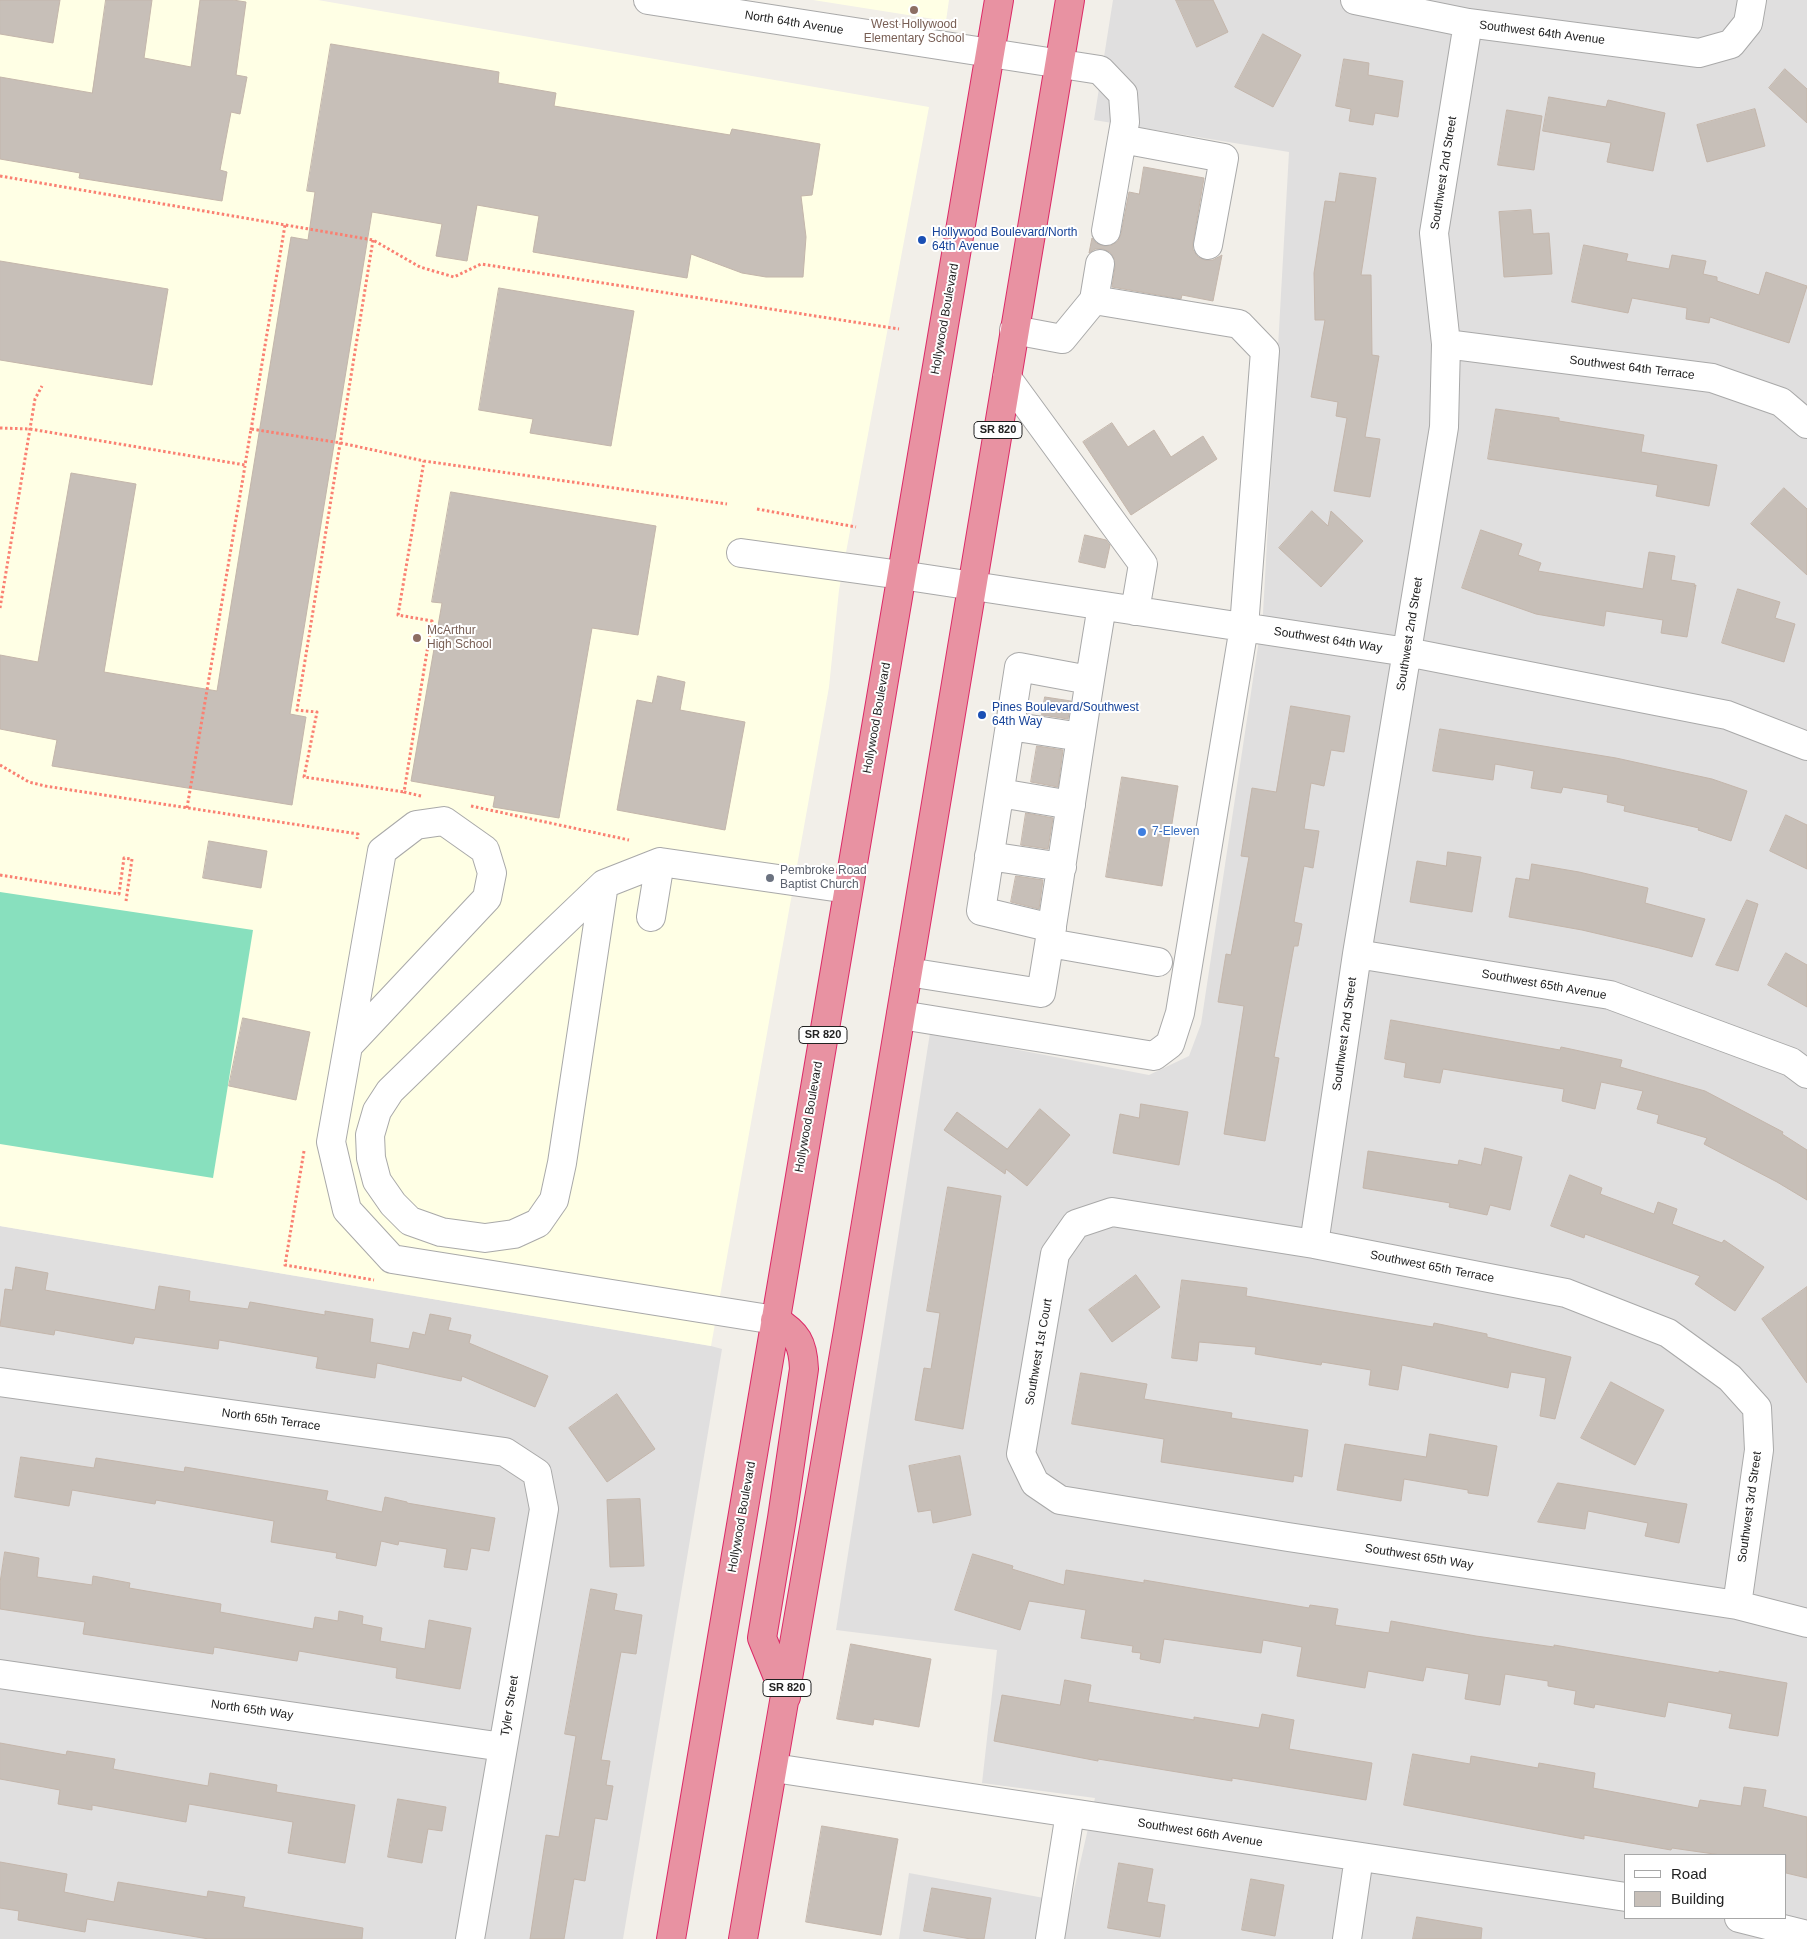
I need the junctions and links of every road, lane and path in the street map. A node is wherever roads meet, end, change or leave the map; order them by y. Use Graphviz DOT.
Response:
graph roads {
  1 [pos="648,0"];
  2 [pos="1000,0"];
  3 [pos="1070,0"];
  4 [pos="1355,0"];
  5 [pos="1752,0"];
  6 [pos="1468,23"];
  7 [pos="991,53"];
  8 [pos="1059,63"];
  9 [pos="1122,140"];
  10 [pos="0,176"];
  11 [pos="285,225"];
  12 [pos="1106,231"];
  13 [pos="373,240"];
  14 [pos="1208,245"];
  15 [pos="1100,264"];
  16 [pos="1094,300"];
  17 [pos="899,329"];
  18 [pos="1014,330"];
  19 [pos="1446,344"];
  20 [pos="1007,378"];
  21 [pos="42,386"];
  22 [pos="1807,424"];
  23 [pos="0,428"];
  24 [pos="30,429"];
  25 [pos="341,443"];
  26 [pos="424,461"];
  27 [pos="245,465"];
  28 [pos="727,504"];
  29 [pos="757,509"];
  30 [pos="856,527"];
  31 [pos="741,553"];
  32 [pos="902,575"];
  33 [pos="972,586"];
  34 [pos="1102,606"];
  35 [pos="0,608"];
  36 [pos="1135,611"];
  37 [pos="1244,627"];
  38 [pos="1407,652"];
  39 [pos="1089,680"];
  40 [pos="1010,726"];
  41 [pos="1081,736"];
  42 [pos="1807,746"];
  43 [pos="404,792"];
  44 [pos="1000,793"];
  45 [pos="424,796"];
  46 [pos="463,805"];
  47 [pos="1071,805"];
  48 [pos="187,808"];
  49 [pos="629,840"];
  50 [pos="990,856"];
  51 [pos="660,862"];
  52 [pos="1062,867"];
  53 [pos="0,875"];
  54 [pos="604,884"];
  55 [pos="848,889"];
  56 [pos="126,901"];
  57 [pos="651,917"];
  58 [pos="1051,936"];
  59 [pos="1357,954"];
  60 [pos="1158,962"];
  61 [pos="908,972"];
  62 [pos="901,1015"];
  63 [pos="348,1046"];
  64 [pos="1807,1074"];
  65 [pos="1076,1224"];
  66 [pos="1314,1244"];
  67 [pos="774,1320"];
  68 [pos="0,1382"];
  69 [pos="1757,1408"];
  70 [pos="537,1473"];
  71 [pos="1035,1483"];
  72 [pos="1737,1605"];
  73 [pos="1807,1623"];
  74 [pos="0,1674"];
  75 [pos="786,1697"];
  76 [pos="503,1747"];
  77 [pos="774,1768"];
  78 [pos="1070,1812"];
  79 [pos="1359,1857"];
  80 [pos="1624,1898"];
  81 [pos="1743,1919"];
  82 [pos="1807,1935"];
  83 [pos="470,1939"];
  84 [pos="670,1939"];
  85 [pos="743,1939"];
  86 [pos="1050,1939"];
  87 [pos="1347,1939"];
  1 -- 7 [label="street, North 64th Avenue"];
  2 -- 7 [label="highway, Hollywood Boulevard / SR 820"];
  3 -- 8 [label="highway, SR 820"];
  4 -- 6 [label="street, Southwest 64th Avenue"];
  5 -- 6 [label="street, Southwest 64th Avenue"];
  6 -- 19 [label="street, Southwest 2nd Street"];
  7 -- 8 [label="street, North 64th Avenue"];
  7 -- 32 [label="highway, Hollywood Boulevard / SR 820"];
  8 -- 9 [label="street, North 64th Avenue"];
  8 -- 18 [label="highway, SR 820"];
  9 -- 12 [label="street, North 64th Avenue"];
  9 -- 14 [label="street"];
  10 -- 11 [label="path"];
  11 -- 13 [label="path"];
  11 -- 27 [label="path"];
  13 -- 17 [label="path"];
  13 -- 25 [label="path"];
  15 -- 16 [label="street"];
  16 -- 18 [label="street"];
  16 -- 37 [label="street"];
  18 -- 20 [label="highway, SR 820"];
  19 -- 22 [label="street, Southwest 64th Terrace"];
  19 -- 38 [label="street, Southwest 2nd Street"];
  20 -- 33 [label="highway, SR 820"];
  20 -- 36 [label="street"];
  21 -- 24 [label="path"];
  23 -- 24 [label="path"];
  24 -- 27 [label="path"];
  24 -- 35 [label="path"];
  25 -- 26 [label="path"];
  25 -- 27 [label="path"];
  25 -- 43 [label="path"];
  26 -- 28 [label="path"];
  26 -- 43 [label="path"];
  27 -- 48 [label="path"];
  29 -- 30 [label="path"];
  31 -- 32 [label="street, Southwest 64th Way"];
  32 -- 33 [label="street, Southwest 64th Way"];
  32 -- 55 [label="highway, Hollywood Boulevard / SR 820"];
  33 -- 34 [label="street, Southwest 64th Way"];
  33 -- 61 [label="highway, SR 820"];
  34 -- 36 [label="street, Southwest 64th Way"];
  34 -- 39 [label="street"];
  36 -- 37 [label="street, Southwest 64th Way"];
  37 -- 38 [label="street, Southwest 64th Way"];
  37 -- 62 [label="street"];
  38 -- 42 [label="street, Southwest 64th Way"];
  38 -- 59 [label="street, Southwest 2nd Street"];
  39 -- 40 [label="street"];
  39 -- 41 [label="street"];
  40 -- 41 [label="street"];
  40 -- 44 [label="street"];
  41 -- 47 [label="street"];
  43 -- 45 [label="path"];
  44 -- 47 [label="street"];
  44 -- 50 [label="street"];
  46 -- 49 [label="path"];
  47 -- 52 [label="street"];
  50 -- 52 [label="street"];
  50 -- 58 [label="street"];
  51 -- 54 [label="street"];
  51 -- 55 [label="street"];
  51 -- 57 [label="street"];
  52 -- 58 [label="street"];
  53 -- 56 [label="path"];
  54 -- 54 [label="street"];
  55 -- 67 [label="highway, Hollywood Boulevard / SR 820"];
  58 -- 60 [label="street"];
  58 -- 61 [label="street"];
  59 -- 64 [label="street, Southwest 65th Avenue"];
  59 -- 66 [label="street, Southwest 2nd Street"];
  61 -- 62 [label="highway, SR 820"];
  62 -- 75 [label="highway, SR 820"];
  63 -- 63 [label="street"];
  63 -- 67 [label="street"];
  65 -- 66 [label="street, Southwest 65th Terrace"];
  65 -- 71 [label="street, Southwest 1st Court"];
  66 -- 69 [label="street, Southwest 65th Terrace"];
  67 -- 75 [label="highway"];
  67 -- 84 [label="highway, Hollywood Boulevard / SR 820"];
  68 -- 70 [label="street, North 65th Terrace"];
  69 -- 72 [label="street, Southwest 3rd Street"];
  70 -- 76 [label="street, Tyler Street"];
  71 -- 72 [label="street, Southwest 65th Way"];
  72 -- 73 [label="street, Southwest 65th Way"];
  74 -- 76 [label="street, North 65th Way"];
  75 -- 77 [label="highway, SR 820"];
  76 -- 83 [label="street, Tyler Street"];
  77 -- 78 [label="street, Southwest 66th Avenue"];
  77 -- 85 [label="highway, SR 820"];
  78 -- 79 [label="street, Southwest 66th Avenue"];
  78 -- 86 [label="street"];
  79 -- 80 [label="street, Southwest 66th Avenue"];
  79 -- 87 [label="street"];
  81 -- 82 [label="street"];
}
